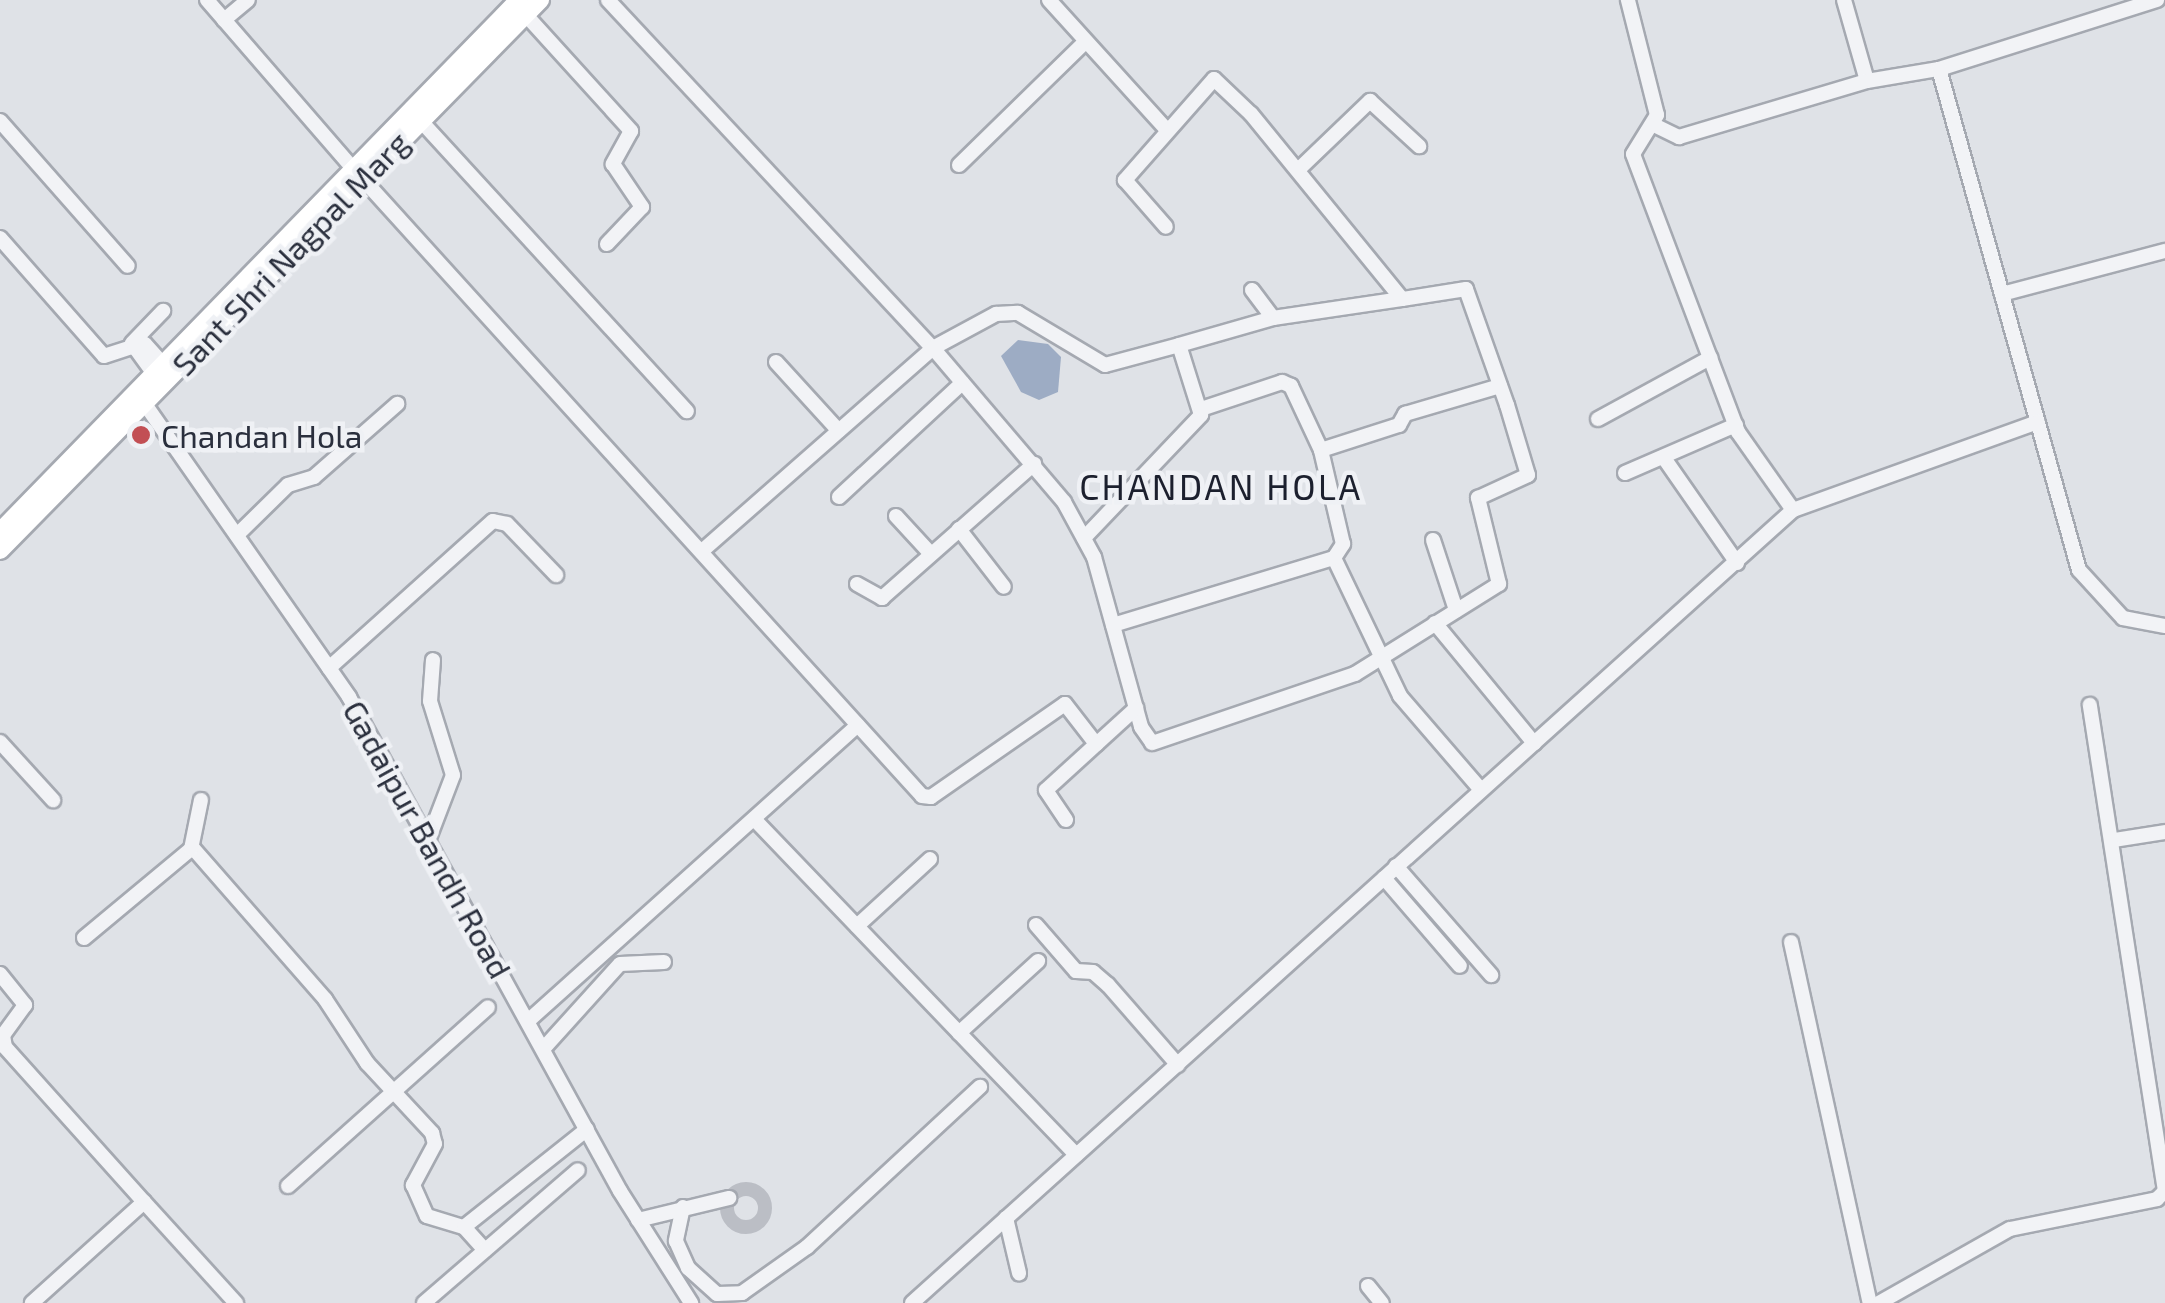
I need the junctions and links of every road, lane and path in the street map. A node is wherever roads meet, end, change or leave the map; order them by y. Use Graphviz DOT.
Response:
graph roads {
  1 [pos="207,0"];
  2 [pos="248,0"];
  3 [pos="540,0"];
  4 [pos="608,0"];
  5 [pos="1049,0"];
  6 [pos="1628,0"];
  7 [pos="1844,0"];
  8 [pos="2157,0"];
  9 [pos="522,7"];
  10 [pos="224,20"];
  11 [pos="1086,41"];
  12 [pos="1939,69"];
  13 [pos="1866,81"];
  14 [pos="420,120"];
  15 [pos="0,121"];
  16 [pos="1654,124"];
  17 [pos="1166,129"];
  18 [pos="1420,146"];
  19 [pos="959,165"];
  20 [pos="1298,170"];
  21 [pos="356,172"];
  22 [pos="1166,227"];
  23 [pos="0,238"];
  24 [pos="607,244"];
  25 [pos="2165,252"];
  26 [pos="128,266"];
  27 [pos="1252,290"];
  28 [pos="2002,294"];
  29 [pos="1402,300"];
  30 [pos="163,311"];
  31 [pos="1273,318"];
  32 [pos="133,345"];
  33 [pos="1179,345"];
  34 [pos="933,348"];
  35 [pos="1710,358"];
  36 [pos="776,362"];
  37 [pos="158,369"];
  38 [pos="962,383"];
  39 [pos="1500,386"];
  40 [pos="141,398"];
  41 [pos="397,404"];
  42 [pos="1201,409"];
  43 [pos="687,411"];
  44 [pos="1598,419"];
  45 [pos="2038,422"];
  46 [pos="1736,425"];
  47 [pos="839,431"];
  48 [pos="1321,450"];
  49 [pos="1664,458"];
  50 [pos="1034,464"];
  51 [pos="1625,473"];
  52 [pos="839,497"];
  53 [pos="1793,510"];
  54 [pos="896,516"];
  55 [pos="959,529"];
  56 [pos="0,532"];
  57 [pos="237,535"];
  58 [pos="1084,538"];
  59 [pos="1433,540"];
  60 [pos="0,550"];
  61 [pos="702,551"];
  62 [pos="930,553"];
  63 [pos="1334,558"];
  64 [pos="1737,563"];
  65 [pos="556,575"];
  66 [pos="856,584"];
  67 [pos="1004,587"];
  68 [pos="1456,610"];
  69 [pos="1435,623"];
  70 [pos="1113,625"];
  71 [pos="2165,626"];
  72 [pos="433,660"];
  73 [pos="1377,660"];
  74 [pos="329,668"];
  75 [pos="2090,705"];
  76 [pos="1136,708"];
  77 [pos="858,724"];
  78 [pos="0,742"];
  79 [pos="1534,743"];
  80 [pos="1096,744"];
  81 [pos="1481,790"];
  82 [pos="53,800"];
  83 [pos="201,800"];
  84 [pos="754,820"];
  85 [pos="1066,820"];
  86 [pos="2165,832"];
  87 [pos="429,838"];
  88 [pos="2114,840"];
  89 [pos="192,846"];
  90 [pos="930,859"];
  91 [pos="1396,866"];
  92 [pos="1384,878"];
  93 [pos="1036,925"];
  94 [pos="857,926"];
  95 [pos="84,938"];
  96 [pos="1791,942"];
  97 [pos="1038,961"];
  98 [pos="664,962"];
  99 [pos="1460,966"];
  100 [pos="0,974"];
  101 [pos="1491,974"];
  102 [pos="488,1007"];
  103 [pos="528,1021"];
  104 [pos="959,1033"];
  105 [pos="544,1048"];
  106 [pos="1178,1066"];
  107 [pos="980,1087"];
  108 [pos="393,1092"];
  109 [pos="587,1128"];
  110 [pos="1076,1155"];
  111 [pos="578,1170"];
  112 [pos="288,1186"];
  113 [pos="2164,1197"];
  114 [pos="729,1198"];
  115 [pos="144,1202"];
  116 [pos="683,1208"];
  117 [pos="1006,1218"];
  118 [pos="638,1220"];
  119 [pos="464,1227"];
  120 [pos="485,1250"];
  121 [pos="1019,1273"];
  122 [pos="1368,1286"];
  123 [pos="32,1303"];
  124 [pos="236,1303"];
  125 [pos="424,1303"];
  126 [pos="692,1303"];
  127 [pos="912,1303"];
  128 [pos="1382,1303"];
  129 [pos="1870,1303"];
  130 [pos="1879,1303"];
  1 -- 10 [label="street"];
  2 -- 10 [label="street"];
  3 -- 9 [label="main road, Sant Shri Nagpal Marg"];
  4 -- 34 [label="street"];
  5 -- 11 [label="street"];
  6 -- 16 [label="street"];
  7 -- 13 [label="street"];
  8 -- 12 [label="street"];
  9 -- 14 [label="main road, Sant Shri Nagpal Marg"];
  9 -- 21 [label="main road, Sant Shri Nagpal Marg"];
  9 -- 24 [label="street"];
  10 -- 21 [label="street"];
  11 -- 17 [label="street"];
  11 -- 19 [label="street"];
  12 -- 13 [label="street"];
  12 -- 28 [label="street"];
  13 -- 16 [label="street"];
  14 -- 21 [label="main road, Sant Shri Nagpal Marg"];
  14 -- 43 [label="street"];
  15 -- 26 [label="street"];
  16 -- 35 [label="street"];
  17 -- 20 [label="street"];
  17 -- 22 [label="street"];
  18 -- 20 [label="street"];
  20 -- 29 [label="street"];
  21 -- 37 [label="main road, Sant Shri Nagpal Marg"];
  21 -- 40 [label="main road, Sant Shri Nagpal Marg"];
  21 -- 61 [label="street"];
  23 -- 32 [label="street"];
  25 -- 28 [label="street"];
  27 -- 31 [label="street"];
  28 -- 45 [label="street"];
  29 -- 31 [label="street"];
  29 -- 39 [label="street"];
  30 -- 32 [label="street"];
  31 -- 33 [label="street"];
  32 -- 37 [label="street"];
  33 -- 34 [label="street"];
  33 -- 42 [label="street"];
  34 -- 38 [label="street"];
  34 -- 47 [label="street"];
  35 -- 44 [label="street"];
  35 -- 46 [label="street"];
  36 -- 47 [label="street"];
  37 -- 40 [label="main road, Sant Shri Nagpal Marg"];
  38 -- 50 [label="street"];
  38 -- 52 [label="street"];
  39 -- 48 [label="street"];
  39 -- 68 [label="street"];
  40 -- 56 [label="main road, Sant Shri Nagpal Marg"];
  40 -- 57 [label="street, Gadaipur Bandh Road"];
  40 -- 60 [label="main road, Sant Shri Nagpal Marg"];
  41 -- 57 [label="street"];
  42 -- 48 [label="street"];
  42 -- 58 [label="street"];
  45 -- 53 [label="street"];
  45 -- 71 [label="street"];
  46 -- 49 [label="street"];
  46 -- 53 [label="street"];
  47 -- 61 [label="street"];
  48 -- 63 [label="street"];
  49 -- 51 [label="street"];
  49 -- 64 [label="street"];
  50 -- 55 [label="street"];
  50 -- 58 [label="street"];
  53 -- 64 [label="street"];
  54 -- 62 [label="street"];
  55 -- 62 [label="street"];
  55 -- 67 [label="street"];
  57 -- 74 [label="street, Gadaipur Bandh Road"];
  58 -- 70 [label="street"];
  59 -- 68 [label="street"];
  61 -- 77 [label="street"];
  62 -- 66 [label="street"];
  63 -- 70 [label="street"];
  63 -- 73 [label="street"];
  64 -- 79 [label="street"];
  65 -- 74 [label="street"];
  68 -- 69 [label="street"];
  69 -- 73 [label="street"];
  69 -- 79 [label="street"];
  70 -- 76 [label="street"];
  72 -- 87 [label="street"];
  73 -- 76 [label="street"];
  73 -- 81 [label="street"];
  74 -- 87 [label="street, Gadaipur Bandh Road"];
  75 -- 88 [label="street"];
  76 -- 80 [label="street"];
  77 -- 80 [label="street"];
  77 -- 84 [label="street"];
  78 -- 82 [label="street"];
  79 -- 81 [label="street"];
  80 -- 85 [label="street"];
  81 -- 91 [label="street"];
  83 -- 89 [label="street"];
  84 -- 94 [label="street"];
  84 -- 103 [label="street"];
  86 -- 88 [label="street"];
  87 -- 103 [label="street, Gadaipur Bandh Road"];
  88 -- 113 [label="street"];
  89 -- 95 [label="street"];
  89 -- 108 [label="street"];
  90 -- 94 [label="street"];
  91 -- 92 [label="street"];
  91 -- 101 [label="street"];
  92 -- 99 [label="street"];
  92 -- 106 [label="street"];
  93 -- 106 [label="street"];
  94 -- 104 [label="street"];
  96 -- 129 [label="street"];
  97 -- 104 [label="street"];
  98 -- 105 [label="street"];
  100 -- 115 [label="street"];
  102 -- 108 [label="street"];
  103 -- 105 [label="street, Gadaipur Bandh Road"];
  104 -- 110 [label="street"];
  105 -- 109 [label="street, Gadaipur Bandh Road"];
  106 -- 110 [label="street"];
  107 -- 116 [label="street"];
  108 -- 112 [label="street"];
  108 -- 119 [label="street"];
  109 -- 118 [label="street, Gadaipur Bandh Road"];
  109 -- 119 [label="street"];
  110 -- 117 [label="street"];
  111 -- 120 [label="street"];
  113 -- 130 [label="street"];
  114 -- 116 [label="street"];
  115 -- 123 [label="street"];
  115 -- 124 [label="street"];
  116 -- 118 [label="street"];
  117 -- 121 [label="street"];
  117 -- 127 [label="street"];
  118 -- 126 [label="street, Gadaipur Bandh Road"];
  119 -- 120 [label="street"];
  120 -- 125 [label="street"];
  122 -- 128 [label="street"];
}
